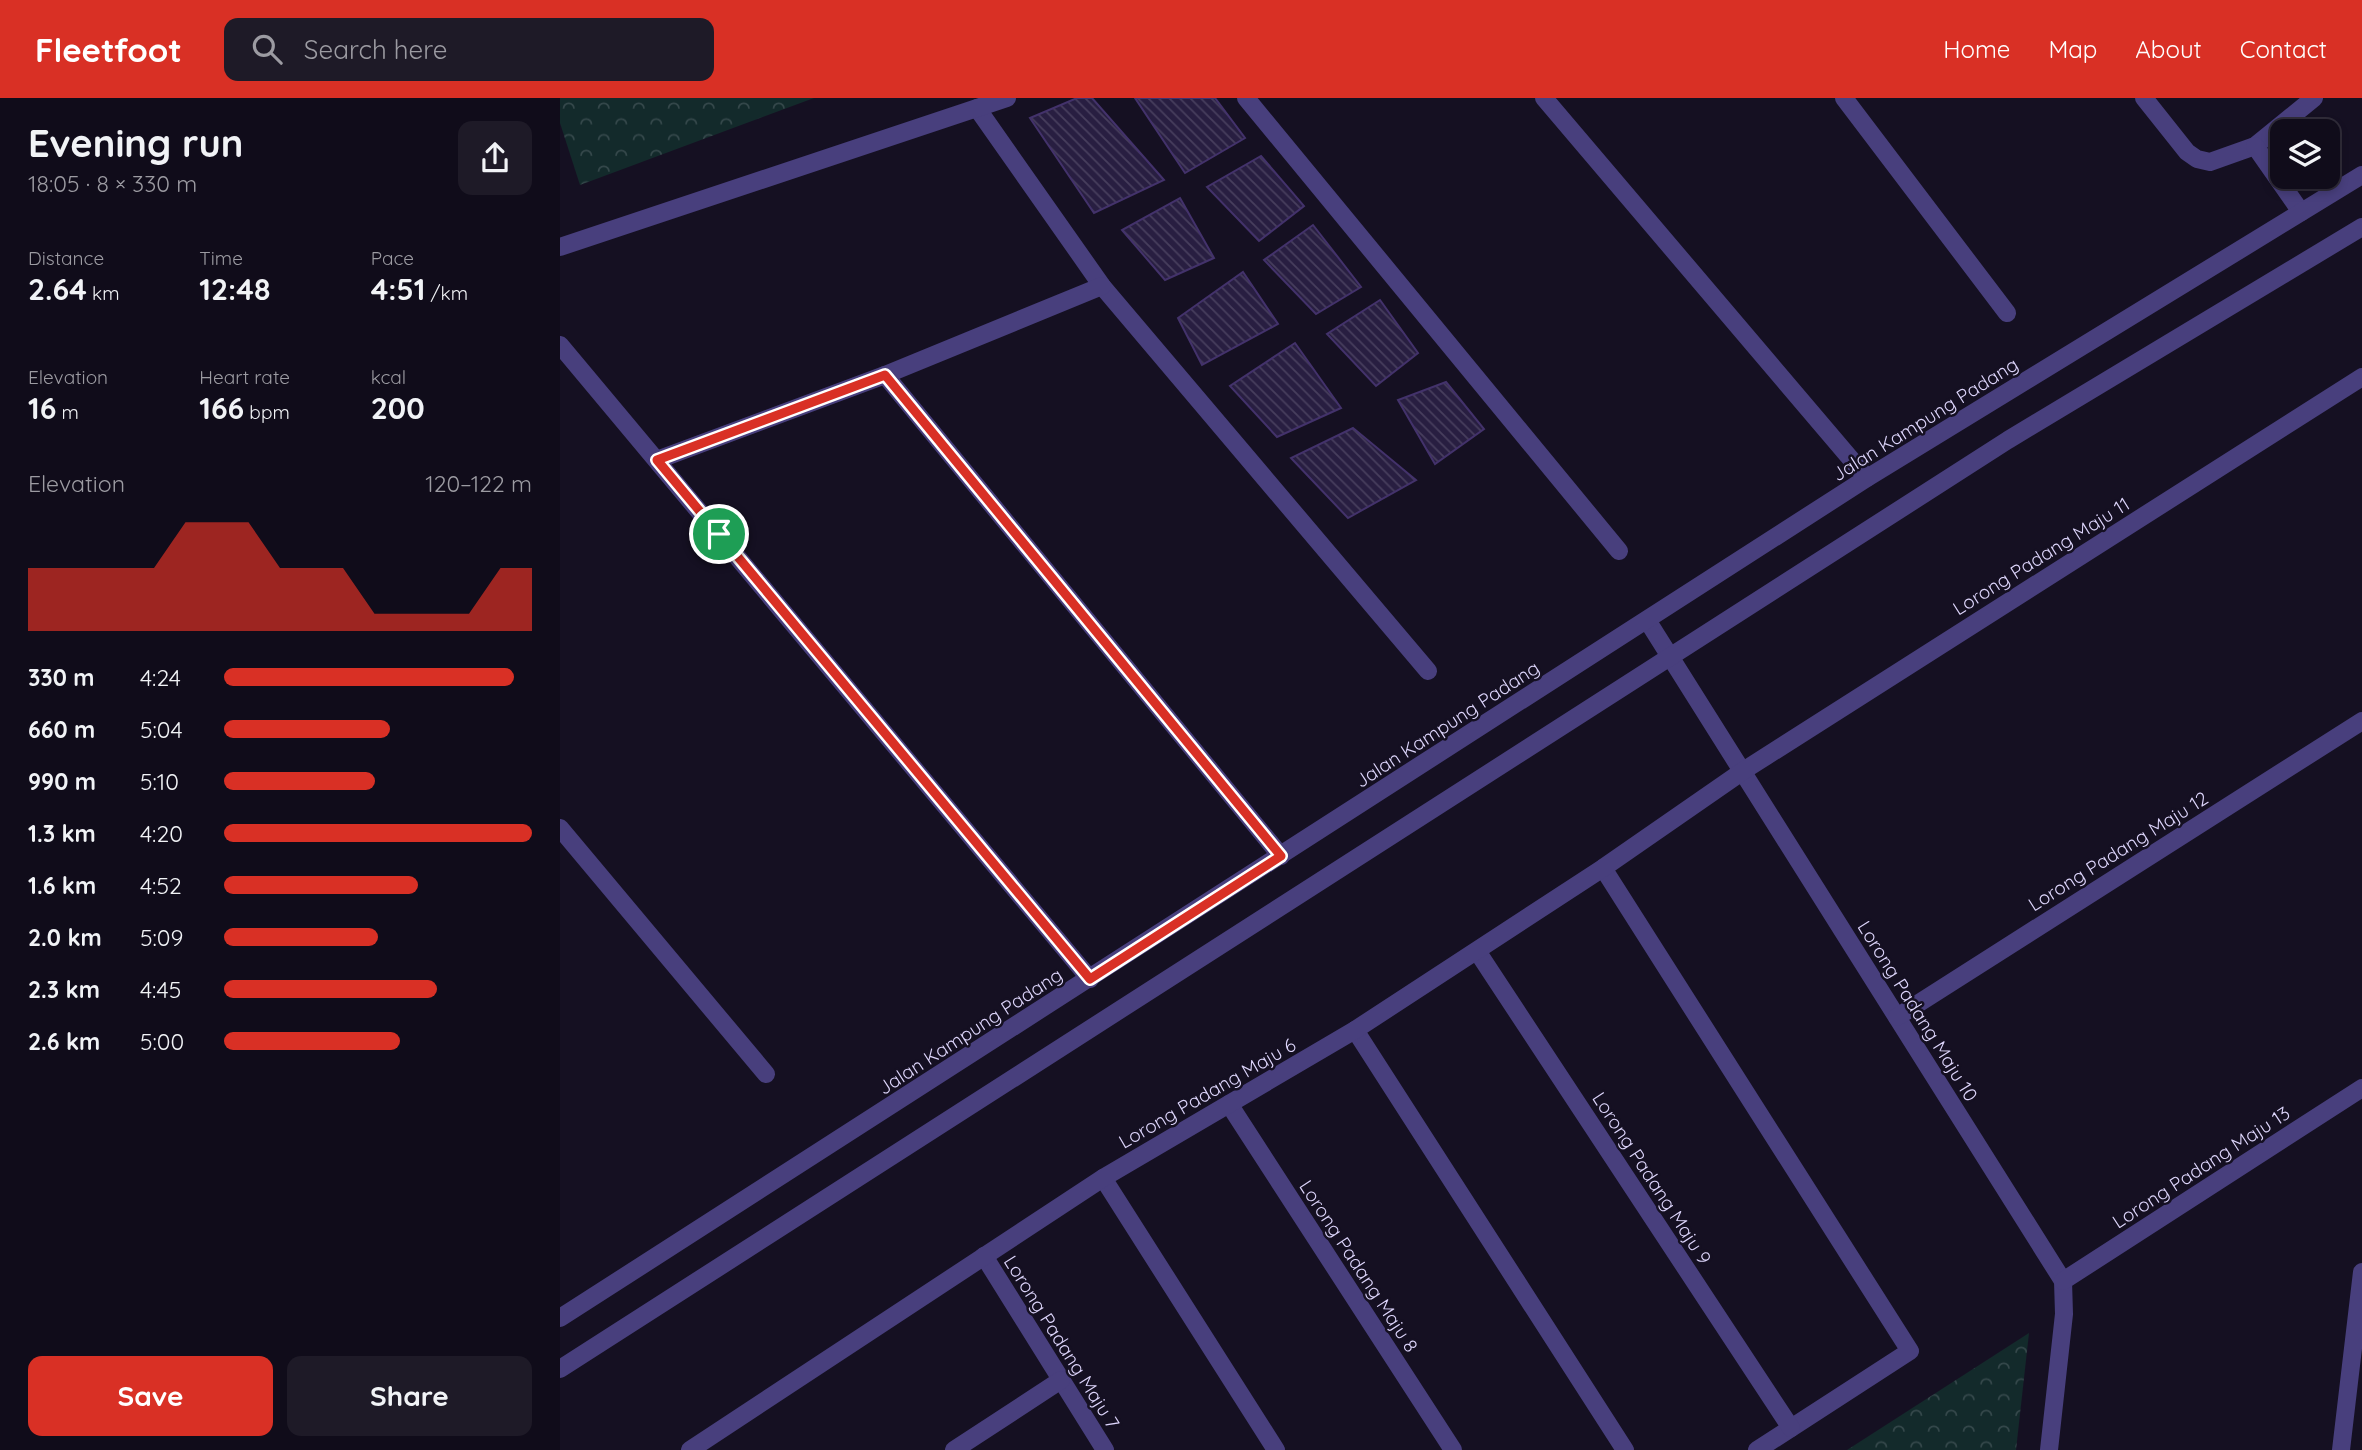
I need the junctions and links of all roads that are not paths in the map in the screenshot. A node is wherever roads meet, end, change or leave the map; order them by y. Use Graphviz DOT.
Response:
graph roads {
  1 [pos="1007,98"];
  2 [pos="1246,98"];
  3 [pos="1844,98"];
  4 [pos="2144,98"];
  5 [pos="2314,98"];
  6 [pos="1554,101"];
  7 [pos="977,108"];
  8 [pos="2255,146"];
  9 [pos="2362,175"];
  10 [pos="2301,212"];
  11 [pos="2362,228"];
  12 [pos="561,244"];
  13 [pos="1102,286"];
  14 [pos="2007,313"];
  15 [pos="560,345"];
  16 [pos="885,375"];
  17 [pos="2362,377"];
  18 [pos="657,460"];
  19 [pos="1867,478"];
  20 [pos="1619,551"];
  21 [pos="1647,620"];
  22 [pos="1670,655"];
  23 [pos="1428,671"];
  24 [pos="2362,721"];
  25 [pos="1743,771"];
  26 [pos="560,828"];
  27 [pos="1281,856"];
  28 [pos="1603,868"];
  29 [pos="1477,951"];
  30 [pos="1090,979"];
  31 [pos="1897,1017"];
  32 [pos="1355,1030"];
  33 [pos="766,1074"];
  34 [pos="2362,1088"];
  35 [pos="1229,1104"];
  36 [pos="1103,1178"];
  37 [pos="984,1256"];
  38 [pos="2362,1272"];
  39 [pos="2063,1281"];
  40 [pos="560,1318"];
  41 [pos="560,1369"];
  42 [pos="1061,1380"];
  43 [pos="1791,1428"];
  44 [pos="690,1450"];
  45 [pos="954,1450"];
  46 [pos="1105,1450"];
  47 [pos="1276,1450"];
  48 [pos="1453,1450"];
  49 [pos="1625,1450"];
  50 [pos="1757,1450"];
  51 [pos="2049,1450"];
  52 [pos="2341,1450"];
  1 -- 7 [label="street"];
  2 -- 20 [label="street"];
  3 -- 14 [label="street"];
  4 -- 8 [label="street"];
  5 -- 8 [label="street"];
  6 -- 19 [label="street"];
  7 -- 12 [label="street"];
  7 -- 13 [label="street"];
  8 -- 10 [label="street"];
  9 -- 10 [label="street, Jalan Kampung Padang"];
  10 -- 19 [label="street, Jalan Kampung Padang"];
  11 -- 22 [label="street"];
  13 -- 16 [label="street"];
  13 -- 23 [label="street"];
  15 -- 18 [label="street"];
  16 -- 18 [label="street"];
  16 -- 27 [label="street"];
  17 -- 25 [label="street, Lorong Padang Maju 11"];
  18 -- 30 [label="street"];
  19 -- 21 [label="street, Jalan Kampung Padang"];
  21 -- 22 [label="street, Lorong Padang Maju 10"];
  21 -- 27 [label="street, Jalan Kampung Padang"];
  22 -- 25 [label="street, Lorong Padang Maju 10"];
  22 -- 41 [label="street"];
  24 -- 31 [label="street, Lorong Padang Maju 12"];
  25 -- 28 [label="street, Lorong Padang Maju 6"];
  25 -- 31 [label="street, Lorong Padang Maju 10"];
  26 -- 33 [label="street"];
  27 -- 30 [label="street, Jalan Kampung Padang"];
  28 -- 29 [label="street, Lorong Padang Maju 6"];
  28 -- 43 [label="street"];
  29 -- 32 [label="street, Lorong Padang Maju 6"];
  29 -- 43 [label="street, Lorong Padang Maju 9"];
  30 -- 40 [label="street, Jalan Kampung Padang"];
  31 -- 39 [label="street, Lorong Padang Maju 10"];
  32 -- 35 [label="street, Lorong Padang Maju 6"];
  32 -- 49 [label="street"];
  34 -- 39 [label="street, Lorong Padang Maju 13"];
  35 -- 36 [label="street, Lorong Padang Maju 6"];
  35 -- 48 [label="street, Lorong Padang Maju 8"];
  36 -- 37 [label="street, Lorong Padang Maju 6"];
  36 -- 47 [label="street"];
  37 -- 42 [label="street, Lorong Padang Maju 7"];
  37 -- 44 [label="street, Lorong Padang Maju 6"];
  38 -- 52 [label="street"];
  39 -- 51 [label="street"];
  42 -- 45 [label="street"];
  42 -- 46 [label="street, Lorong Padang Maju 7"];
  43 -- 50 [label="street"];
}
